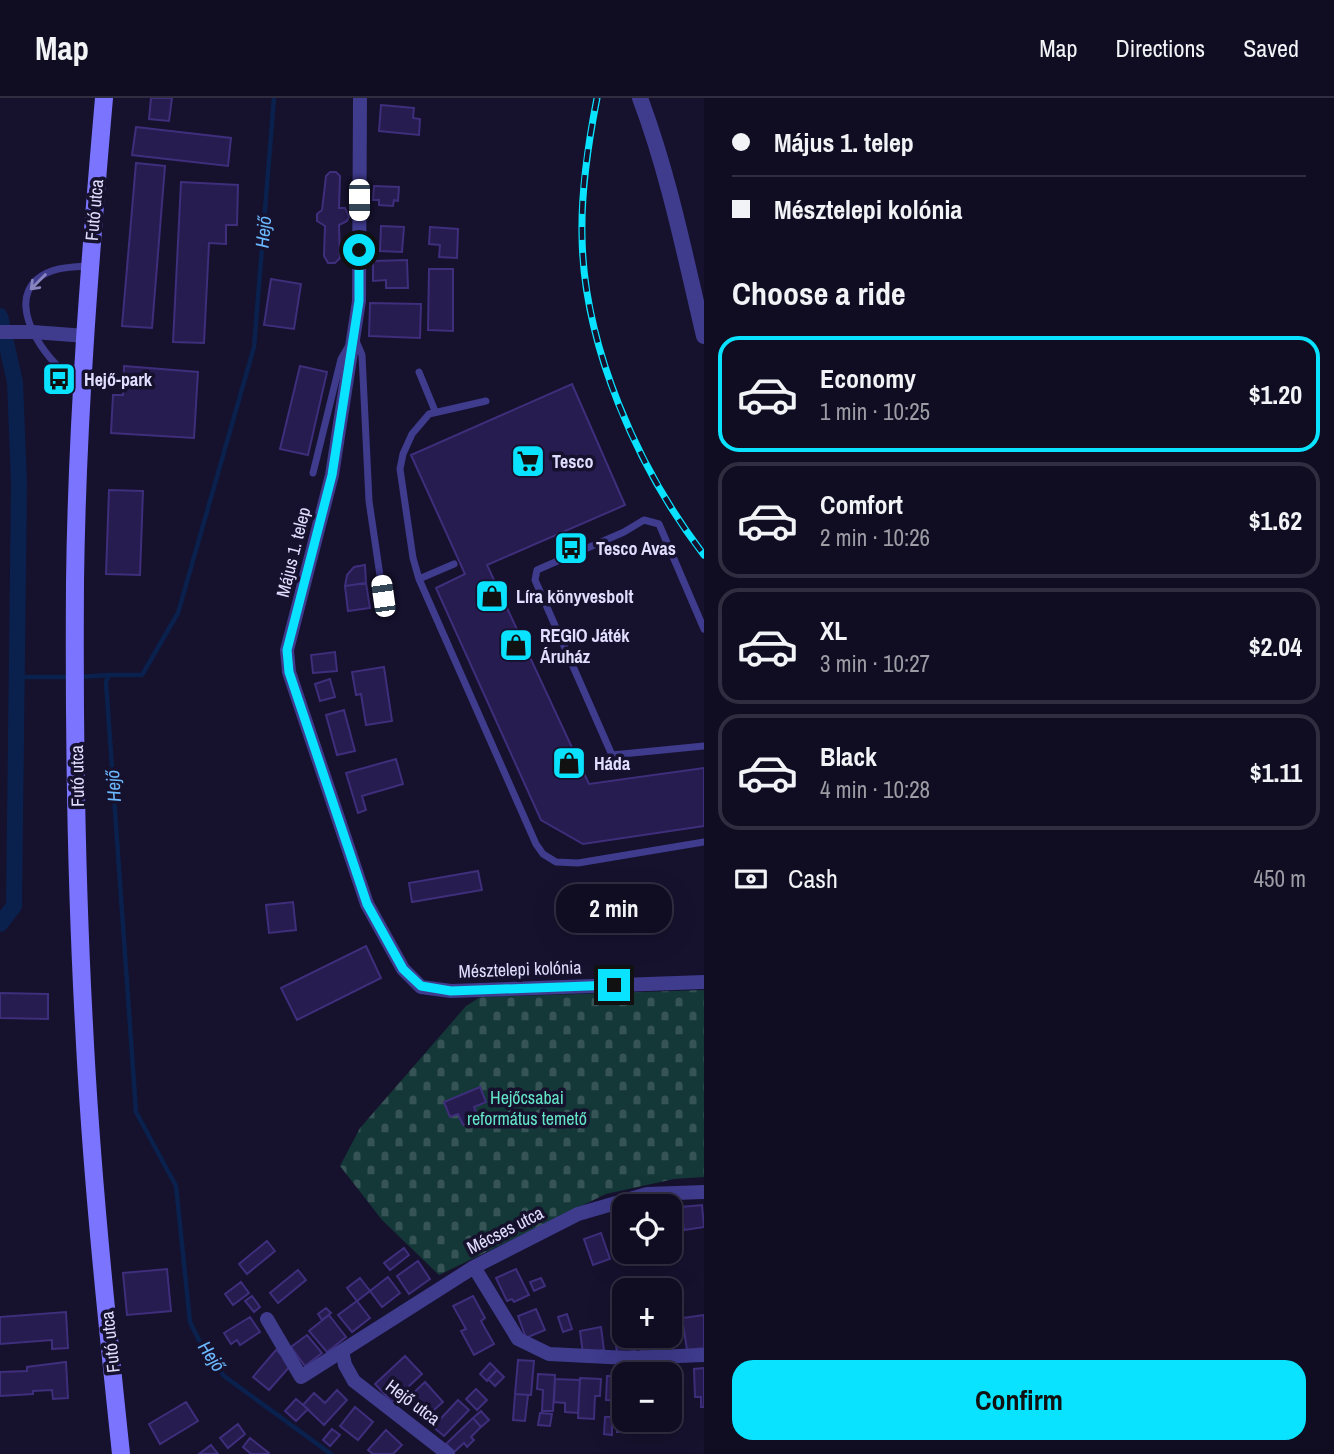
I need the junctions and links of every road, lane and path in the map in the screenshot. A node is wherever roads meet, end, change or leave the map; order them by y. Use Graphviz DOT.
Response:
graph roads {
  1 [pos="104,98"];
  2 [pos="360,98"];
  3 [pos="640,98"];
  4 [pos="88,266"];
  5 [pos="7,332"];
  6 [pos="33,332"];
  7 [pos="86,336"];
  8 [pos="704,336"];
  9 [pos="354,337"];
  10 [pos="419,372"];
  11 [pos="82,385"];
  12 [pos="485,401"];
  13 [pos="435,411"];
  14 [pos="313,473"];
  15 [pos="454,564"];
  16 [pos="419,579"];
  17 [pos="383,596"];
  18 [pos="704,629"];
  19 [pos="704,746"];
  20 [pos="704,842"];
  21 [pos="704,982"];
  22 [pos="421,986"];
  23 [pos="704,1192"];
  24 [pos="474,1267"];
  25 [pos="267,1319"];
  26 [pos="342,1351"];
  27 [pos="704,1355"];
  28 [pos="121,1454"];
  29 [pos="447,1454"];
  1 -- 4 [label="main road, Futó utca"];
  2 -- 9 [label="street, Május 1. telep"];
  3 -- 8 [label="street"];
  4 -- 6 [label="lane, one-way"];
  4 -- 7 [label="main road, Futó utca"];
  5 -- 6 [label="street"];
  6 -- 7 [label="street"];
  6 -- 11 [label="lane"];
  7 -- 11 [label="main road, Futó utca"];
  9 -- 14 [label="lane"];
  9 -- 17 [label="lane"];
  9 -- 22 [label="street, Május 1. telep"];
  10 -- 13 [label="lane"];
  11 -- 28 [label="main road, Futó utca"];
  12 -- 13 [label="lane"];
  13 -- 16 [label="lane"];
  15 -- 16 [label="lane"];
  16 -- 20 [label="lane"];
  18 -- 19 [label="lane"];
  21 -- 22 [label="street, Mésztelepi kolónia"];
  23 -- 24 [label="street, Mécses utca"];
  24 -- 26 [label="street, Mécses utca"];
  24 -- 27 [label="street"];
  25 -- 26 [label="street, Mécses utca"];
  26 -- 29 [label="street, Hejő utca"];
}
